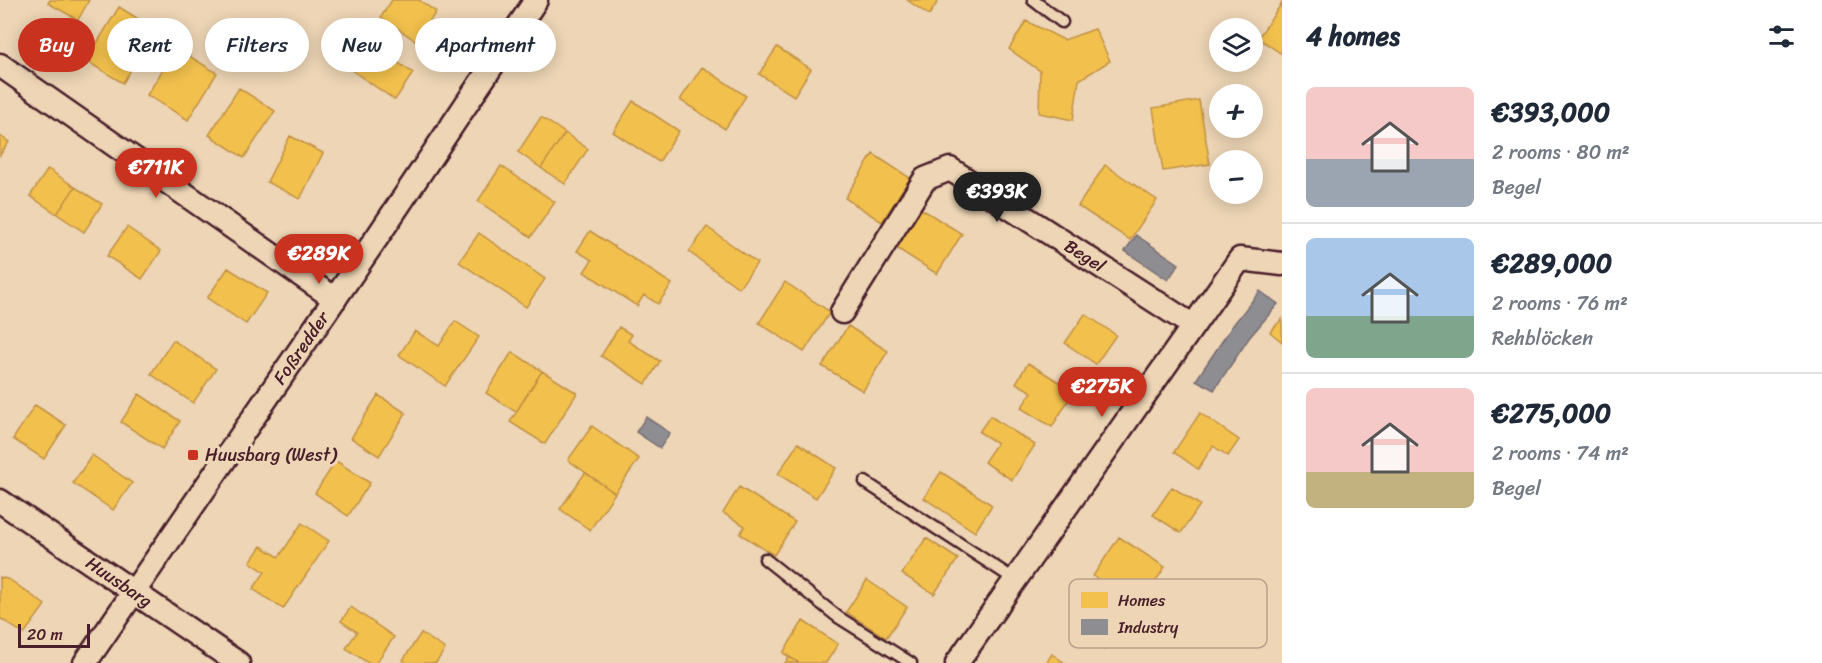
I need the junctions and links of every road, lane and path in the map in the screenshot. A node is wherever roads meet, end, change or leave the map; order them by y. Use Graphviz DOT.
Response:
graph roads {
  1 [pos="536,0"];
  2 [pos="1033,0"];
  3 [pos="1062,22"];
  4 [pos="0,65"];
  5 [pos="1282,264"];
  6 [pos="335,299"];
  7 [pos="842,312"];
  8 [pos="1192,325"];
  9 [pos="865,482"];
  10 [pos="0,501"];
  11 [pos="765,559"];
  12 [pos="1014,579"];
  13 [pos="133,591"];
  14 [pos="85,663"];
  15 [pos="238,663"];
  16 [pos="911,663"];
  17 [pos="957,663"];
  1 -- 6 [label="street, Foßredder"];
  2 -- 3 [label="lane"];
  4 -- 6 [label="street"];
  5 -- 8 [label="street"];
  6 -- 13 [label="street, Foßredder"];
  7 -- 8 [label="street, Begel"];
  8 -- 12 [label="street"];
  9 -- 12 [label="lane"];
  10 -- 13 [label="street, Huusbarg"];
  11 -- 16 [label="lane"];
  12 -- 17 [label="street"];
  13 -- 14 [label="street, Foßredder"];
  13 -- 15 [label="street, Huusbarg"];
}
